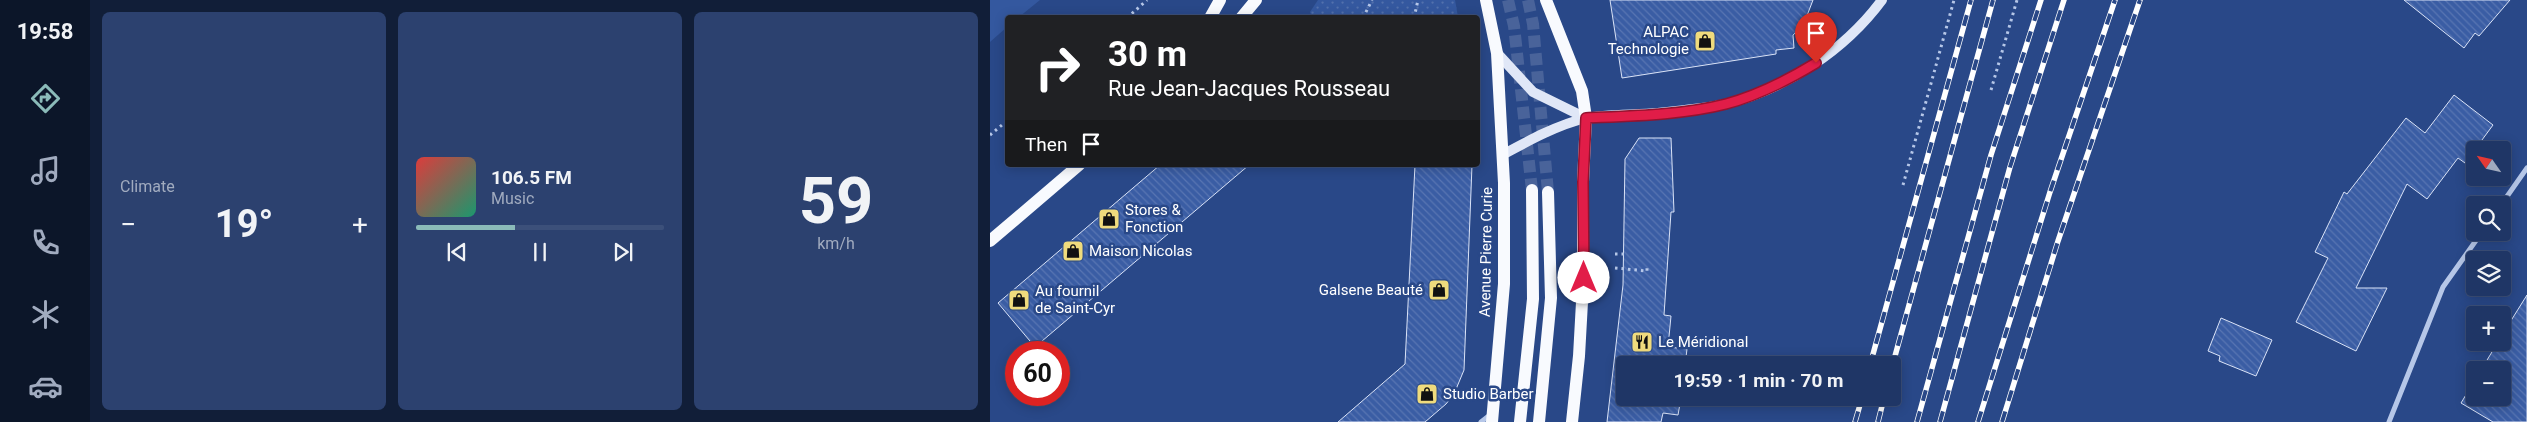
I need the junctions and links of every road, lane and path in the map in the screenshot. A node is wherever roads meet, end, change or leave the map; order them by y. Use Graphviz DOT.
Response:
graph roads {
  1 [pos="1147,0"];
  2 [pos="1220,0"];
  3 [pos="1256,0"];
  4 [pos="1372,0"];
  5 [pos="1418,0"];
  6 [pos="1486,0"];
  7 [pos="1546,0"];
  8 [pos="1882,0"];
  9 [pos="1954,0"];
  10 [pos="2017,0"];
  11 [pos="1130,15"];
  12 [pos="1212,15"];
  13 [pos="1244,15"];
  14 [pos="1365,15"];
  15 [pos="1415,15"];
  16 [pos="1497,53"];
  17 [pos="1991,90"];
  18 [pos="1586,118"];
  19 [pos="1005,122"];
  20 [pos="990,135"];
  21 [pos="1502,155"];
  22 [pos="1077,167"];
  23 [pos="2527,168"];
  24 [pos="1902,185"];
  25 [pos="1532,190"];
  26 [pos="1548,192"];
  27 [pos="2507,196"];
  28 [pos="990,241"];
  29 [pos="2476,241"];
  30 [pos="1616,254"];
  31 [pos="1624,254"];
  32 [pos="1615,268"];
  33 [pos="1647,268"];
  34 [pos="1493,417"];
  35 [pos="1481,422"];
  36 [pos="1520,422"];
  37 [pos="1540,422"];
  38 [pos="1572,422"];
  39 [pos="2389,422"];
  1 -- 11 [label="path"];
  2 -- 12 [label="main road"];
  3 -- 13 [label="main road"];
  4 -- 14 [label="path"];
  5 -- 15 [label="path"];
  6 -- 16 [label="main road, Avenue Pierre Curie"];
  7 -- 18 [label="main road"];
  8 -- 18 [label="street"];
  9 -- 24 [label="path"];
  10 -- 17 [label="path"];
  16 -- 18 [label="street"];
  16 -- 21 [label="main road, Avenue Pierre Curie"];
  18 -- 21 [label="street"];
  18 -- 38 [label="main road"];
  19 -- 20 [label="path"];
  21 -- 34 [label="main road, Avenue Pierre Curie"];
  22 -- 28 [label="main road"];
  23 -- 27 [label="street"];
  25 -- 36 [label="main road"];
  26 -- 37 [label="main road"];
  29 -- 39 [label="street"];
  30 -- 31 [label="path"];
  32 -- 33 [label="path"];
  34 -- 35 [label="street"];
}
